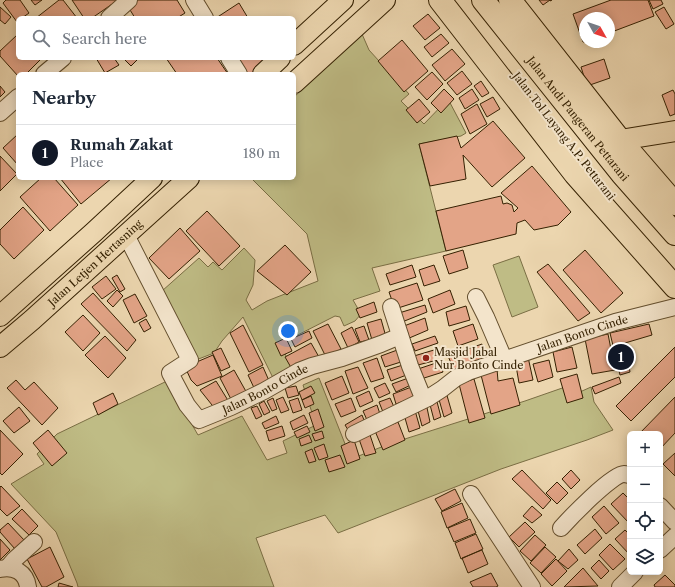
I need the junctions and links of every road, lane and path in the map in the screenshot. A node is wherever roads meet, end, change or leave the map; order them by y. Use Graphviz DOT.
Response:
graph roads {
  1 [pos="129,0"];
  2 [pos="194,0"];
  3 [pos="343,0"];
  4 [pos="385,0"];
  5 [pos="440,0"];
  6 [pos="457,0"];
  7 [pos="483,0"];
  8 [pos="497,0"];
  9 [pos="510,0"];
  10 [pos="111,16"];
  11 [pos="204,16"];
  12 [pos="296,43"];
  13 [pos="61,60"];
  14 [pos="231,60"];
  15 [pos="278,60"];
  16 [pos="46,72"];
  17 [pos="239,72"];
  18 [pos="265,72"];
  19 [pos="296,82"];
  20 [pos="16,99"];
  21 [pos="0,113"];
  22 [pos="675,131"];
  23 [pos="620,140"];
  24 [pos="150,180"];
  25 [pos="187,180"];
  26 [pos="675,204"];
  27 [pos="675,214"];
  28 [pos="675,234"];
  29 [pos="126,235"];
  30 [pos="673,278"];
  31 [pos="476,297"];
  32 [pos="391,307"];
  33 [pos="675,307"];
  34 [pos="0,316"];
  35 [pos="400,336"];
  36 [pos="0,347"];
  37 [pos="504,359"];
  38 [pos="428,398"];
  39 [pos="354,434"];
  40 [pos="627,474"];
  41 [pos="471,494"];
  42 [pos="663,509"];
  43 [pos="675,522"];
  44 [pos="561,528"];
  45 [pos="675,536"];
  46 [pos="34,542"];
  47 [pos="663,547"];
  48 [pos="4,568"];
  49 [pos="632,575"];
  50 [pos="28,587"];
  51 [pos="532,587"];
  52 [pos="620,587"];
  1 -- 10 [label="street"];
  2 -- 11 [label="street"];
  3 -- 12 [label="main road"];
  4 -- 19 [label="main road"];
  5 -- 30 [label="highway"];
  6 -- 30 [label="highway, Jalan Tol Layang A.P. Pettarani"];
  7 -- 28 [label="highway, Jalan Andi Pangeran Pettarani"];
  8 -- 27 [label="highway"];
  9 -- 23 [label="highway, Jalan Andi Pangeran Pettarani"];
  13 -- 16 [label="street"];
  14 -- 17 [label="street"];
  15 -- 18 [label="main road"];
  20 -- 21 [label="street"];
  22 -- 23 [label="main road"];
  23 -- 26 [label="highway, Jalan Andi Pangeran Pettarani"];
  24 -- 34 [label="main road"];
  25 -- 29 [label="main road, Jalan Letjen Hertasning"];
  29 -- 35 [label="street, Jalan Bonto Cinde"];
  29 -- 36 [label="main road, Jalan Letjen Hertasning"];
  31 -- 37 [label="street"];
  32 -- 35 [label="street"];
  33 -- 37 [label="street, Jalan Bonto Cinde"];
  35 -- 38 [label="street"];
  37 -- 38 [label="street, Jalan Bonto Cinde"];
  38 -- 39 [label="street, Jalan Bonto Cinde"];
  40 -- 44 [label="street"];
  41 -- 51 [label="street"];
  42 -- 43 [label="street"];
  45 -- 47 [label="street"];
  46 -- 48 [label="street"];
  48 -- 50 [label="street"];
  49 -- 52 [label="street"];
}
